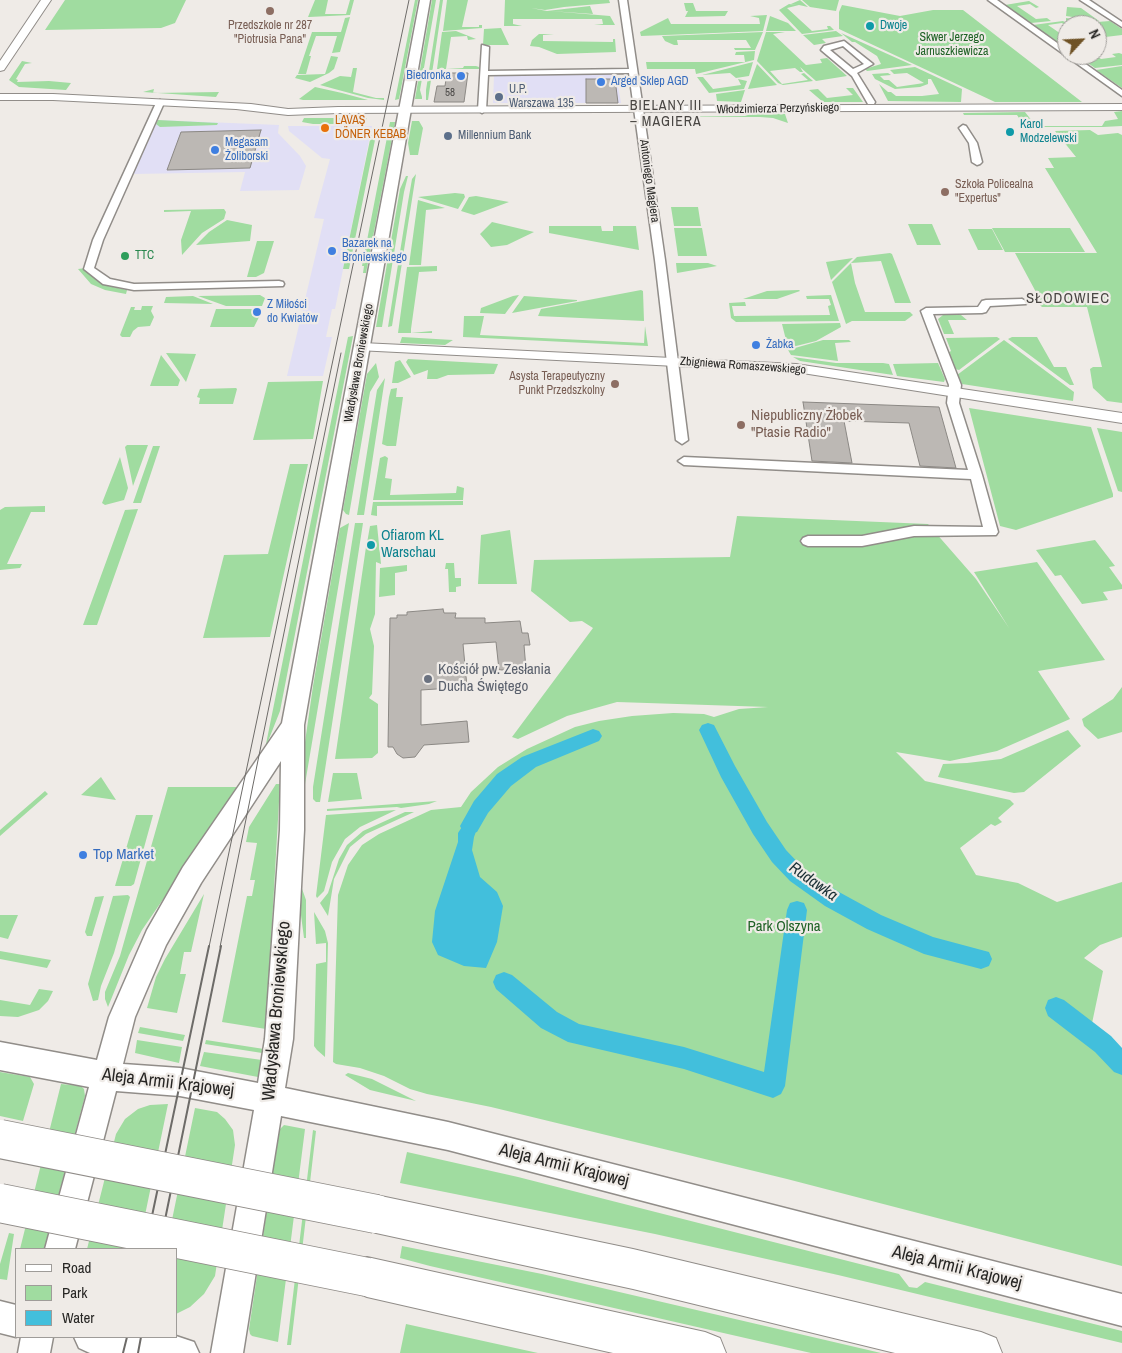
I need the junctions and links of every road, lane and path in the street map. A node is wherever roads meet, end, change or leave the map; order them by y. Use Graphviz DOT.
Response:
graph roads {
  1 [pos="46,0"];
  2 [pos="425,0"];
  3 [pos="623,0"];
  4 [pos="1084,0"];
  5 [pos="993,1"];
  6 [pos="1006,1"];
  7 [pos="1122,25"];
  8 [pos="1057,46"];
  9 [pos="485,47"];
  10 [pos="1083,65"];
  11 [pos="0,68"];
  12 [pos="633,71"];
  13 [pos="852,72"];
  14 [pos="485,73"];
  15 [pos="0,90"];
  16 [pos="1122,94"];
  17 [pos="0,97"];
  18 [pos="53,97"];
  19 [pos="160,103"];
  20 [pos="873,105"];
  21 [pos="1122,108"];
  22 [pos="639,109"];
  23 [pos="404,110"];
  24 [pos="482,110"];
  25 [pos="963,128"];
  26 [pos="977,162"];
  27 [pos="279,284"];
  28 [pos="1022,302"];
  29 [pos="362,347"];
  30 [pos="673,362"];
  31 [pos="954,392"];
  32 [pos="1122,418"];
  33 [pos="682,440"];
  34 [pos="684,461"];
  35 [pos="976,475"];
  36 [pos="808,541"];
  37 [pos="293,725"];
  38 [pos="0,1056"];
  39 [pos="106,1076"];
  40 [pos="270,1098"];
  41 [pos="0,1139"];
  42 [pos="0,1203"];
  43 [pos="60,1248"];
  44 [pos="1122,1310"];
  45 [pos="0,1317"];
  46 [pos="15,1321"];
  47 [pos="37,1338"];
  48 [pos="94,1338"];
  49 [pos="34,1353"];
  50 [pos="184,1353"];
  51 [pos="227,1353"];
  52 [pos="705,1353"];
  53 [pos="981,1353"];
  1 -- 11 [label="street"];
  2 -- 23 [label="main road, Władysława Broniewskiego"];
  3 -- 12 [label="street, Antoniego Magiera"];
  4 -- 7 [label="street"];
  5 -- 6 [label="street"];
  5 -- 8 [label="street"];
  9 -- 14 [label="street"];
  10 -- 16 [label="street"];
  12 -- 14 [label="street"];
  12 -- 22 [label="street, Antoniego Magiera"];
  13 -- 13 [label="street"];
  13 -- 20 [label="street"];
  14 -- 24 [label="street"];
  15 -- 18 [label="street"];
  17 -- 18 [label="street"];
  18 -- 19 [label="street, Włodzimierza Perzyńskiego"];
  19 -- 23 [label="street, Włodzimierza Perzyńskiego"];
  19 -- 27 [label="street"];
  20 -- 21 [label="street, Włodzimierza Perzyńskiego"];
  20 -- 22 [label="street, Włodzimierza Perzyńskiego"];
  22 -- 24 [label="street, Włodzimierza Perzyńskiego"];
  22 -- 30 [label="street, Antoniego Magiera"];
  23 -- 24 [label="street, Włodzimierza Perzyńskiego"];
  23 -- 29 [label="main road, Władysława Broniewskiego"];
  25 -- 26 [label="street"];
  28 -- 31 [label="street"];
  29 -- 30 [label="street, Zbigniewa Romaszewskiego"];
  29 -- 37 [label="main road, Władysława Broniewskiego"];
  30 -- 31 [label="street, Zbigniewa Romaszewskiego"];
  30 -- 33 [label="street, Antoniego Magiera"];
  31 -- 32 [label="street, Zbigniewa Romaszewskiego"];
  31 -- 35 [label="street"];
  34 -- 35 [label="street"];
  35 -- 36 [label="street"];
  37 -- 39 [label="main road, Władysława Broniewskiego"];
  37 -- 40 [label="main road, Władysława Broniewskiego"];
  38 -- 39 [label="main road, Aleja Armii Krajowej"];
  39 -- 40 [label="main road, Aleja Armii Krajowej"];
  39 -- 43 [label="main road, Władysława Broniewskiego"];
  40 -- 44 [label="main road, Aleja Armii Krajowej"];
  40 -- 51 [label="main road, Władysława Broniewskiego"];
  41 -- 53 [label="highway, bridge"];
  42 -- 52 [label="highway, bridge"];
  45 -- 46 [label="main road"];
  47 -- 49 [label="main road"];
  48 -- 50 [label="main road"];
}
